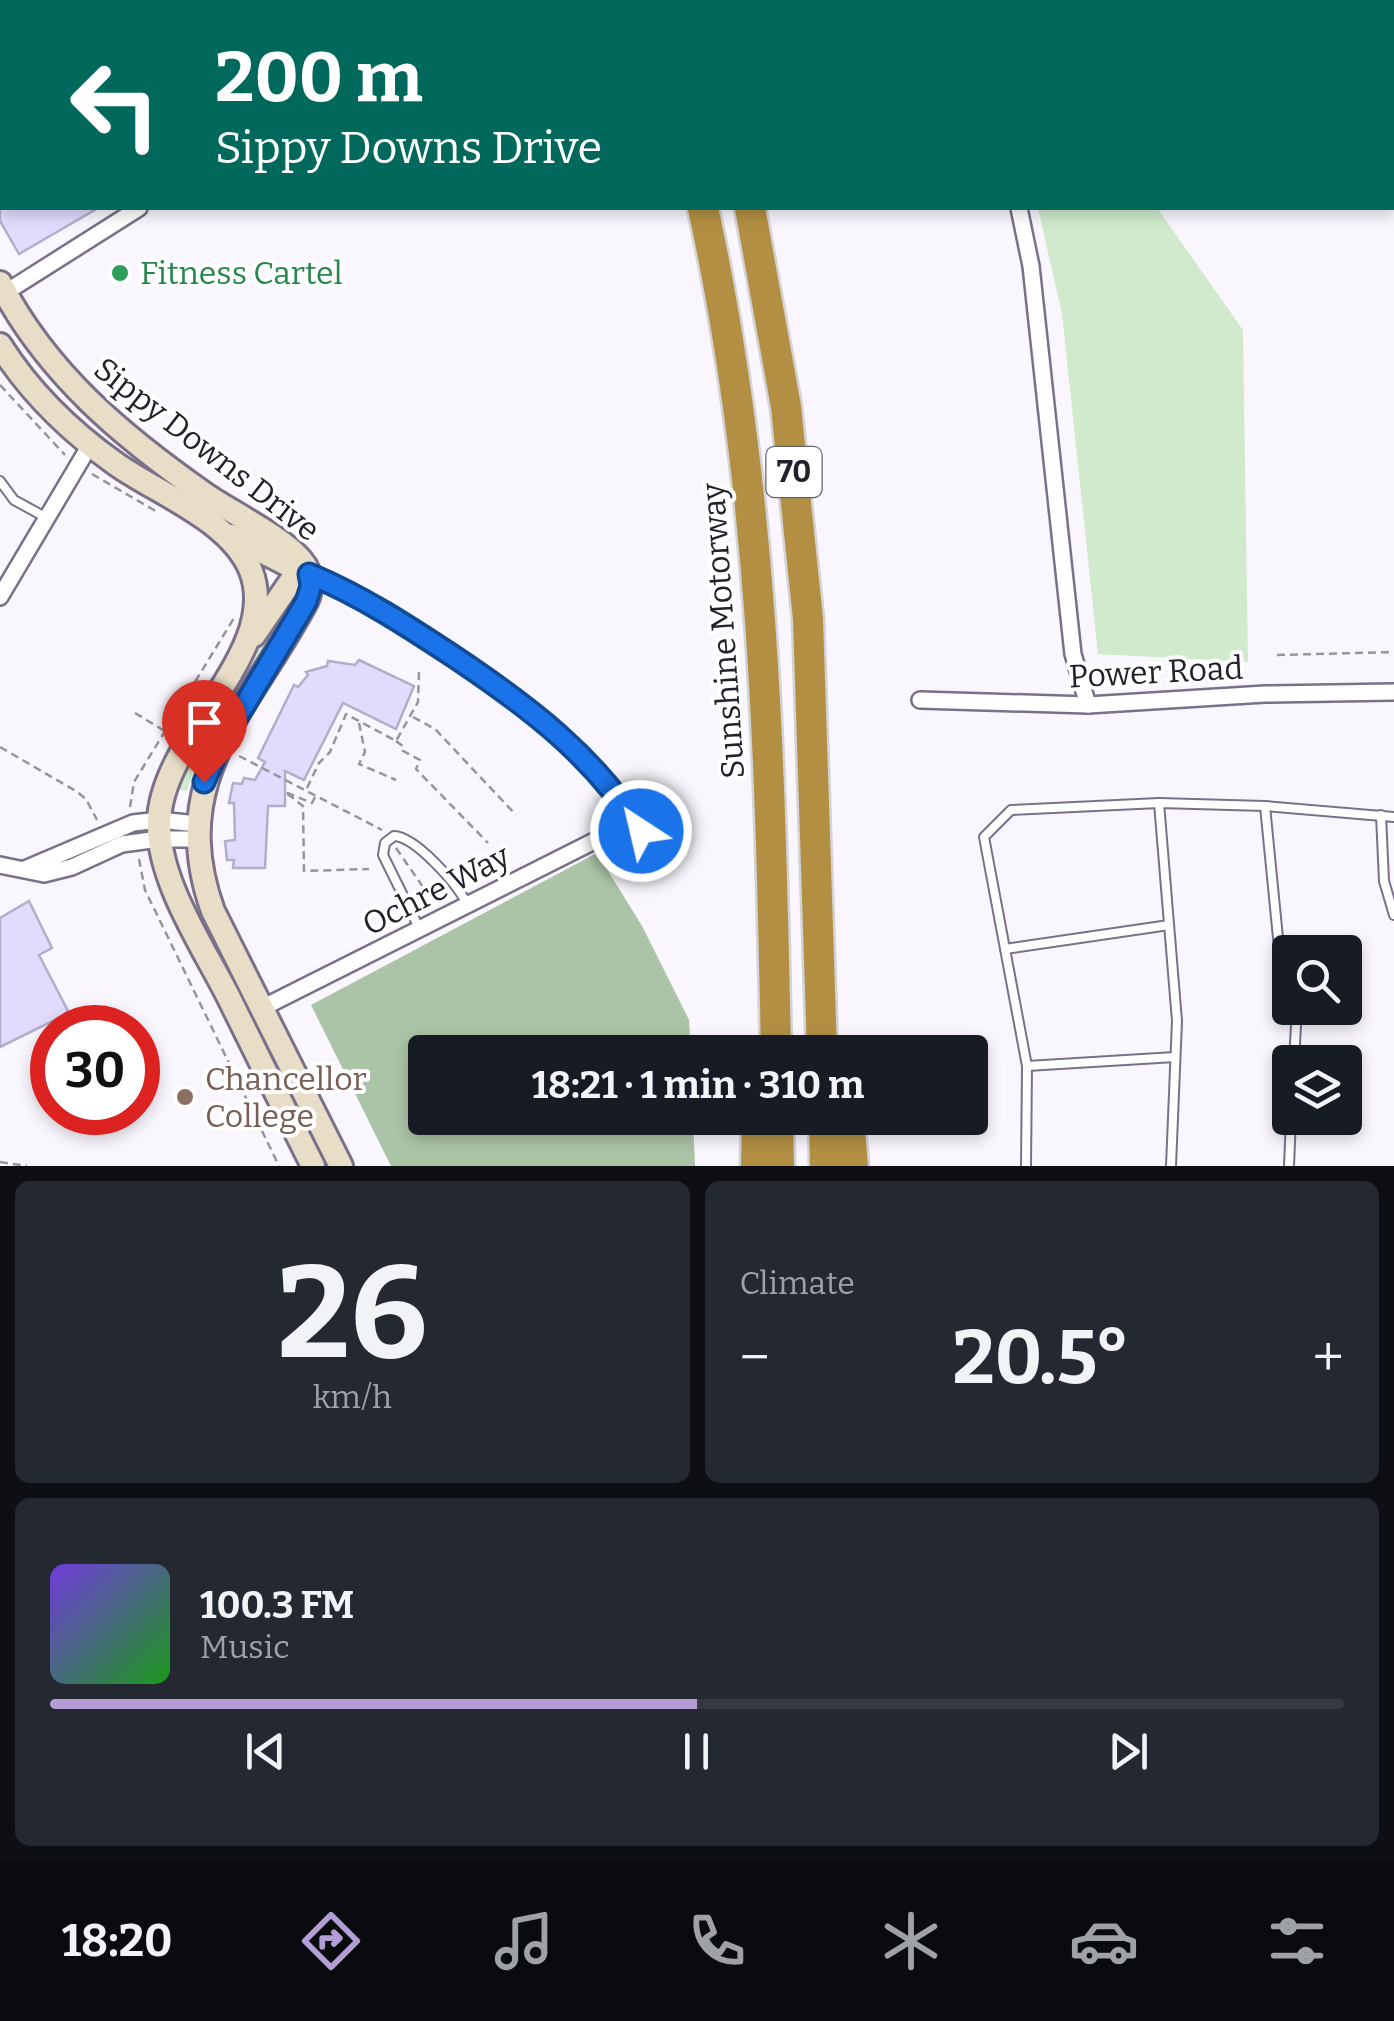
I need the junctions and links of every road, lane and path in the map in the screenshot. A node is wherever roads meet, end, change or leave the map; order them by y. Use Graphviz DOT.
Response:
graph roads {
  1 [pos="136,210"];
  2 [pos="703,210"];
  3 [pos="750,210"];
  4 [pos="1019,210"];
  5 [pos="2,290"];
  6 [pos="0,345"];
  7 [pos="90,445"];
  8 [pos="0,480"];
  9 [pos="47,518"];
  10 [pos="218,528"];
  11 [pos="309,574"];
  12 [pos="0,597"];
  13 [pos="244,648"];
  14 [pos="1394,652"];
  15 [pos="1277,655"];
  16 [pos="419,672"];
  17 [pos="1394,692"];
  18 [pos="920,700"];
  19 [pos="1088,705"];
  20 [pos="135,713"];
  21 [pos="410,716"];
  22 [pos="358,721"];
  23 [pos="165,732"];
  24 [pos="396,741"];
  25 [pos="220,746"];
  26 [pos="0,747"];
  27 [pos="770,764"];
  28 [pos="396,780"];
  29 [pos="306,790"];
  30 [pos="316,794"];
  31 [pos="1159,803"];
  32 [pos="1265,806"];
  33 [pos="516,814"];
  34 [pos="1381,816"];
  35 [pos="1394,817"];
  36 [pos="97,822"];
  37 [pos="159,829"];
  38 [pos="197,832"];
  39 [pos="388,839"];
  40 [pos="488,843"];
  41 [pos="0,865"];
  42 [pos="368,869"];
  43 [pos="446,901"];
  44 [pos="467,905"];
  45 [pos="818,913"];
  46 [pos="1394,916"];
  47 [pos="1169,925"];
  48 [pos="420,930"];
  49 [pos="1278,935"];
  50 [pos="1005,949"];
  51 [pos="262,1008"];
  52 [pos="758,1035"];
  53 [pos="776,1035"];
  54 [pos="822,1035"];
  55 [pos="841,1035"];
  56 [pos="1176,1057"];
  57 [pos="1027,1066"];
  58 [pos="757,1135"];
  59 [pos="778,1135"];
  60 [pos="824,1135"];
  61 [pos="850,1135"];
  62 [pos="1290,1135"];
  63 [pos="0,1162"];
  64 [pos="26,1166"];
  65 [pos="313,1166"];
  66 [pos="341,1166"];
  67 [pos="756,1166"];
  68 [pos="779,1166"];
  69 [pos="825,1166"];
  70 [pos="853,1166"];
  71 [pos="1026,1166"];
  72 [pos="1171,1166"];
  73 [pos="1289,1166"];
  1 -- 5 [label="street"];
  2 -- 27 [label="highway, Sunshine Motorway / 70"];
  3 -- 45 [label="highway, 70"];
  4 -- 19 [label="street"];
  5 -- 11 [label="main road, Sippy Downs Drive"];
  6 -- 7 [label="main road, Sippy Downs Drive"];
  7 -- 9 [label="street"];
  7 -- 10 [label="main road, Sippy Downs Drive"];
  8 -- 9 [label="lane"];
  9 -- 12 [label="street"];
  10 -- 11 [label="main road"];
  10 -- 13 [label="main road, Sippy Downs Drive"];
  11 -- 13 [label="main road"];
  11 -- 25 [label="main road, Sippy Downs Drive"];
  11 -- 44 [label="street, Ochre Way"];
  13 -- 37 [label="main road, Sippy Downs Drive"];
  14 -- 15 [label="path"];
  16 -- 21 [label="path"];
  17 -- 19 [label="street, Power Road"];
  18 -- 19 [label="street, Power Road"];
  20 -- 23 [label="path"];
  21 -- 24 [label="path"];
  21 -- 33 [label="path"];
  22 -- 24 [label="path"];
  22 -- 28 [label="path"];
  22 -- 29 [label="path"];
  24 -- 40 [label="path"];
  25 -- 29 [label="path"];
  25 -- 38 [label="main road, Sippy Downs Drive"];
  26 -- 36 [label="path"];
  27 -- 52 [label="highway"];
  27 -- 53 [label="highway, Sunshine Motorway / 70"];
  29 -- 30 [label="path"];
  30 -- 39 [label="path"];
  30 -- 42 [label="path"];
  31 -- 32 [label="lane"];
  31 -- 47 [label="lane"];
  31 -- 50 [label="lane"];
  32 -- 34 [label="lane"];
  32 -- 49 [label="lane"];
  34 -- 35 [label="lane"];
  34 -- 46 [label="lane"];
  37 -- 38 [label="street"];
  37 -- 41 [label="street"];
  37 -- 65 [label="main road"];
  38 -- 51 [label="main road, Sippy Downs Drive"];
  39 -- 43 [label="path"];
  39 -- 44 [label="lane"];
  39 -- 48 [label="lane"];
  44 -- 48 [label="street, Ochre Way"];
  45 -- 54 [label="highway, 70"];
  45 -- 55 [label="highway"];
  47 -- 50 [label="lane"];
  47 -- 56 [label="lane"];
  48 -- 51 [label="street, Ochre Way"];
  50 -- 57 [label="lane"];
  51 -- 66 [label="main road, Sippy Downs Drive"];
  56 -- 57 [label="lane"];
  56 -- 72 [label="lane"];
  57 -- 71 [label="lane"];
  58 -- 67 [label="highway"];
  59 -- 68 [label="highway"];
  60 -- 69 [label="highway"];
  61 -- 70 [label="highway"];
  62 -- 73 [label="lane"];
  63 -- 64 [label="path"];
}
